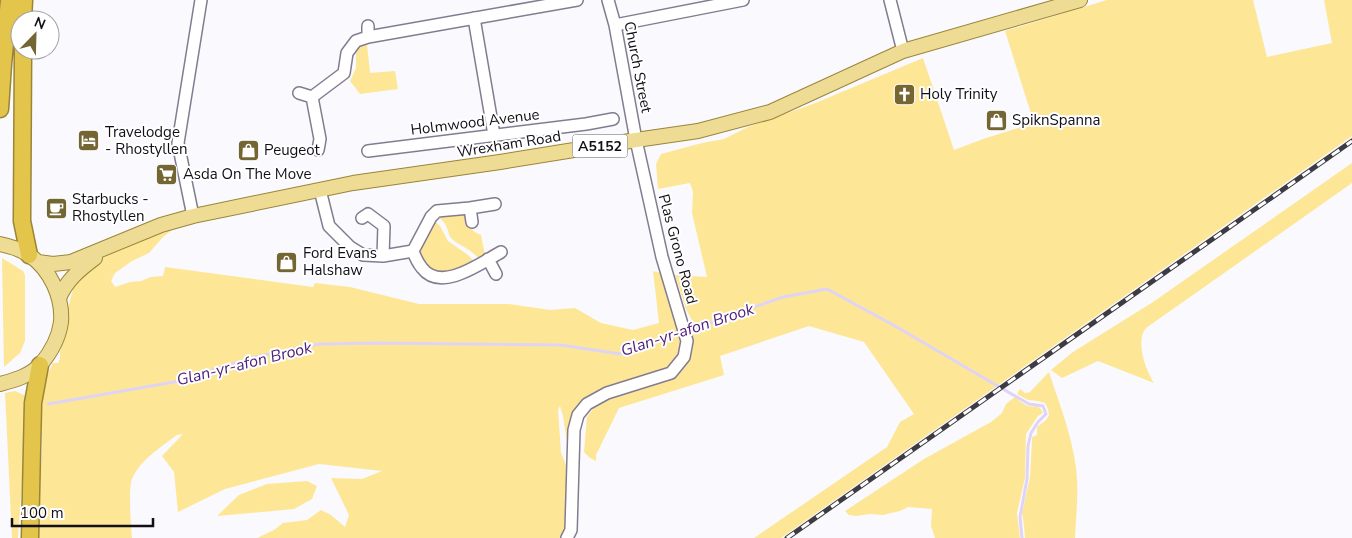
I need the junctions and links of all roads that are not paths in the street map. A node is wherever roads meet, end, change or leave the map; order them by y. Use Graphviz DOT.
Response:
graph roads {
  1 [pos="10,0"];
  2 [pos="201,0"];
  3 [pos="577,0"];
  4 [pos="608,0"];
  5 [pos="743,0"];
  6 [pos="890,0"];
  7 [pos="1080,0"];
  8 [pos="474,18"];
  9 [pos="615,25"];
  10 [pos="903,51"];
  11 [pos="23,60"];
  12 [pos="299,93"];
  13 [pos="312,97"];
  14 [pos="0,109"];
  15 [pos="613,119"];
  16 [pos="494,135"];
  17 [pos="636,140"];
  18 [pos="322,143"];
  19 [pos="368,151"];
  20 [pos="320,190"];
  21 [pos="495,204"];
  22 [pos="470,208"];
  23 [pos="193,216"];
  24 [pos="362,218"];
  25 [pos="472,222"];
  26 [pos="0,244"];
  27 [pos="109,247"];
  28 [pos="413,251"];
  29 [pos="501,252"];
  30 [pos="383,256"];
  31 [pos="33,258"];
  32 [pos="488,259"];
  33 [pos="496,274"];
  34 [pos="59,298"];
  35 [pos="40,365"];
  36 [pos="0,384"];
  37 [pos="30,538"];
  38 [pos="567,538"];
  1 -- 14 [label="highway"];
  2 -- 23 [label="street"];
  3 -- 8 [label="street"];
  4 -- 9 [label="street, Church Street"];
  5 -- 9 [label="street"];
  6 -- 10 [label="street"];
  7 -- 10 [label="main road, Wrexham Road / A5152"];
  8 -- 13 [label="street"];
  8 -- 16 [label="street"];
  9 -- 17 [label="street, Church Street"];
  10 -- 17 [label="main road, Wrexham Road / A5152"];
  11 -- 31 [label="highway"];
  12 -- 13 [label="street"];
  13 -- 18 [label="street"];
  15 -- 16 [label="street, Holmwood Avenue"];
  16 -- 19 [label="street, Holmwood Avenue"];
  17 -- 20 [label="main road, Wrexham Road / A5152"];
  17 -- 38 [label="street, Plas Grono Road"];
  20 -- 23 [label="main road, Wrexham Road / A5152"];
  20 -- 30 [label="street"];
  21 -- 22 [label="street"];
  22 -- 25 [label="street"];
  22 -- 28 [label="street"];
  23 -- 27 [label="main road, Wrexham Road / A5152"];
  24 -- 30 [label="street"];
  26 -- 31 [label="main road"];
  27 -- 31 [label="main road, Wrexham Road / A5152"];
  27 -- 34 [label="main road, Wrexham Road / A5152"];
  28 -- 30 [label="street"];
  28 -- 32 [label="street"];
  29 -- 32 [label="street"];
  31 -- 34 [label="main road"];
  32 -- 33 [label="street"];
  34 -- 35 [label="main road"];
  35 -- 36 [label="main road"];
  35 -- 37 [label="highway"];
}
